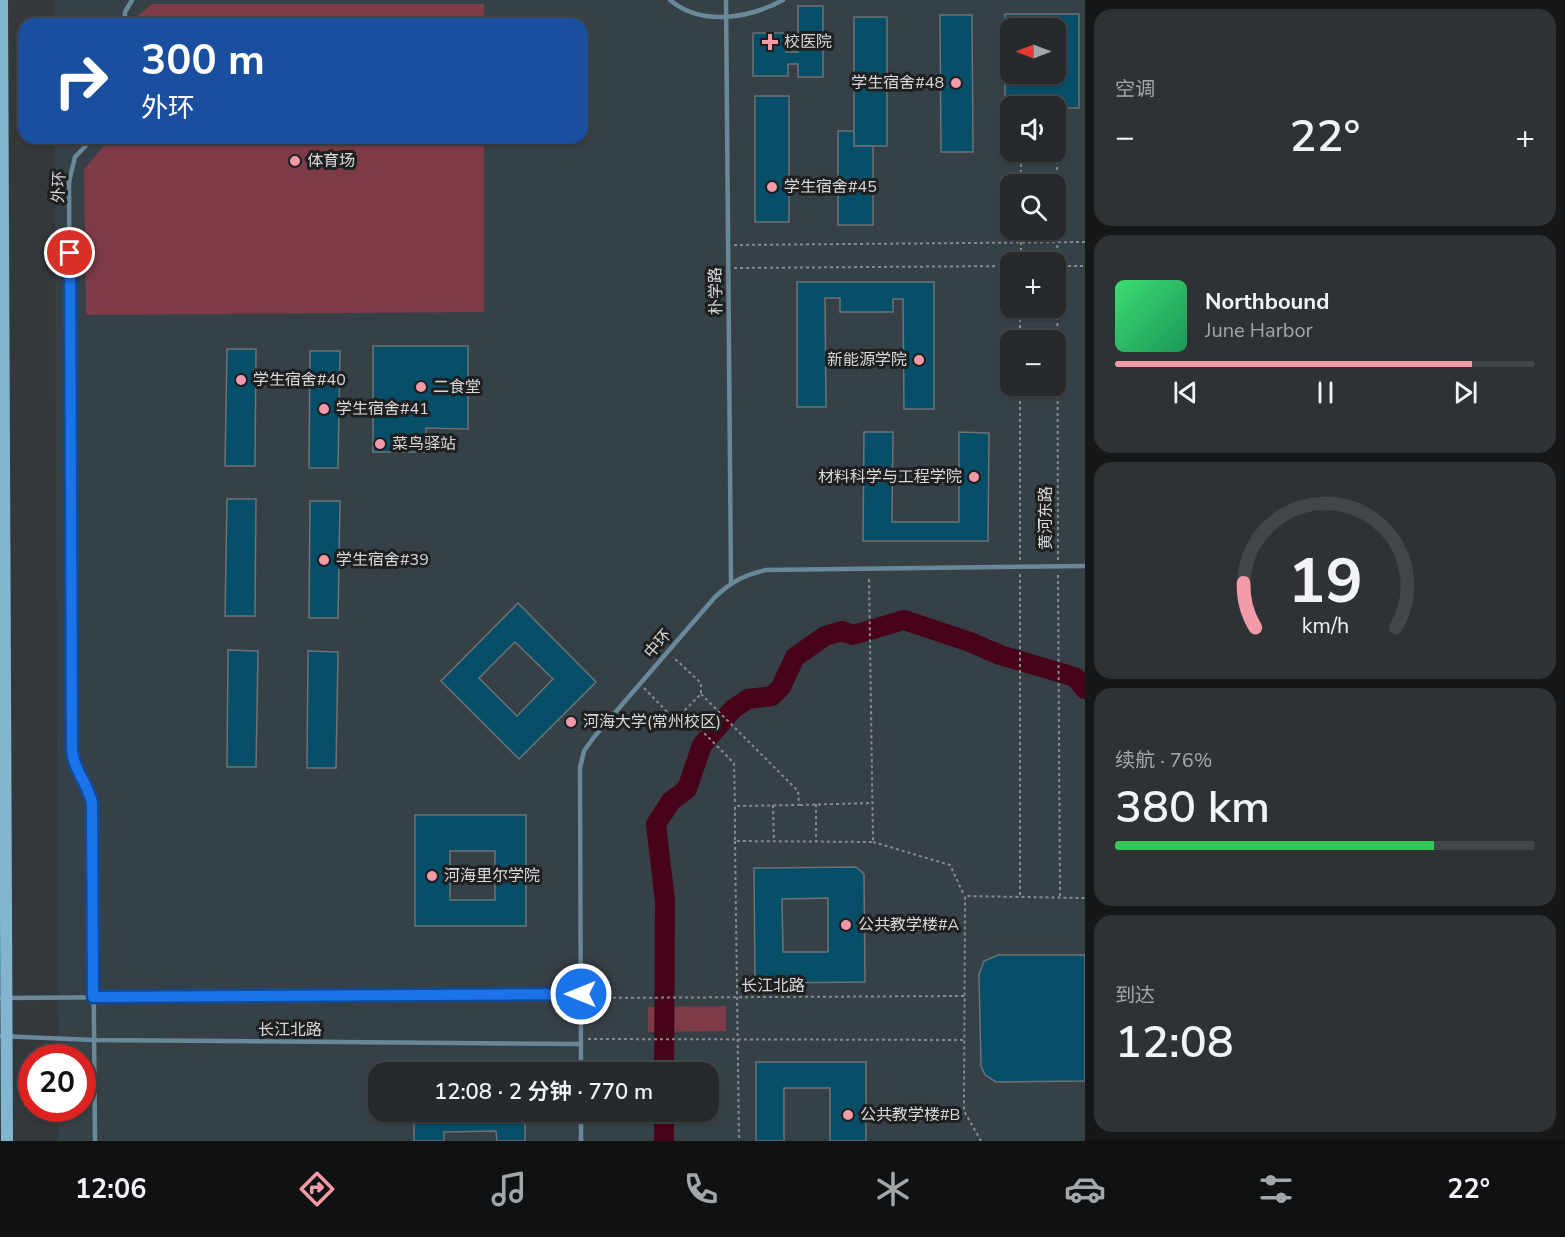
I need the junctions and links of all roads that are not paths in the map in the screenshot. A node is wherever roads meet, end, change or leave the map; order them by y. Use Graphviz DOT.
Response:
graph roads {
  1 [pos="2,0"];
  2 [pos="132,0"];
  3 [pos="670,0"];
  4 [pos="726,0"];
  5 [pos="783,0"];
  6 [pos="726,16"];
  7 [pos="125,18"];
  8 [pos="87,144"];
  9 [pos="1085,566"];
  10 [pos="731,582"];
  11 [pos="581,996"];
  12 [pos="93,997"];
  13 [pos="2,998"];
  14 [pos="3,1036"];
  15 [pos="93,1040"];
  16 [pos="581,1041"];
  17 [pos="581,1062"];
  18 [pos="581,1122"];
  19 [pos="7,1141"];
  20 [pos="95,1141"];
  21 [pos="581,1141"];
  1 -- 13 [label="main road"];
  2 -- 7 [label="lane"];
  3 -- 6 [label="lane"];
  4 -- 6 [label="lane, 朴学路"];
  5 -- 6 [label="lane"];
  6 -- 10 [label="lane, 朴学路"];
  8 -- 12 [label="lane, 外环"];
  9 -- 10 [label="lane, 中环"];
  10 -- 11 [label="lane, 中环"];
  11 -- 12 [label="lane, 长江北路"];
  11 -- 16 [label="lane, 中环"];
  12 -- 13 [label="lane, 长江北路"];
  12 -- 15 [label="lane, 外环"];
  13 -- 14 [label="main road"];
  14 -- 15 [label="lane, 长江北路"];
  14 -- 19 [label="main road"];
  15 -- 16 [label="lane, 长江北路"];
  15 -- 20 [label="lane, 外环"];
  16 -- 17 [label="lane, 中环"];
  18 -- 21 [label="lane"];
}
